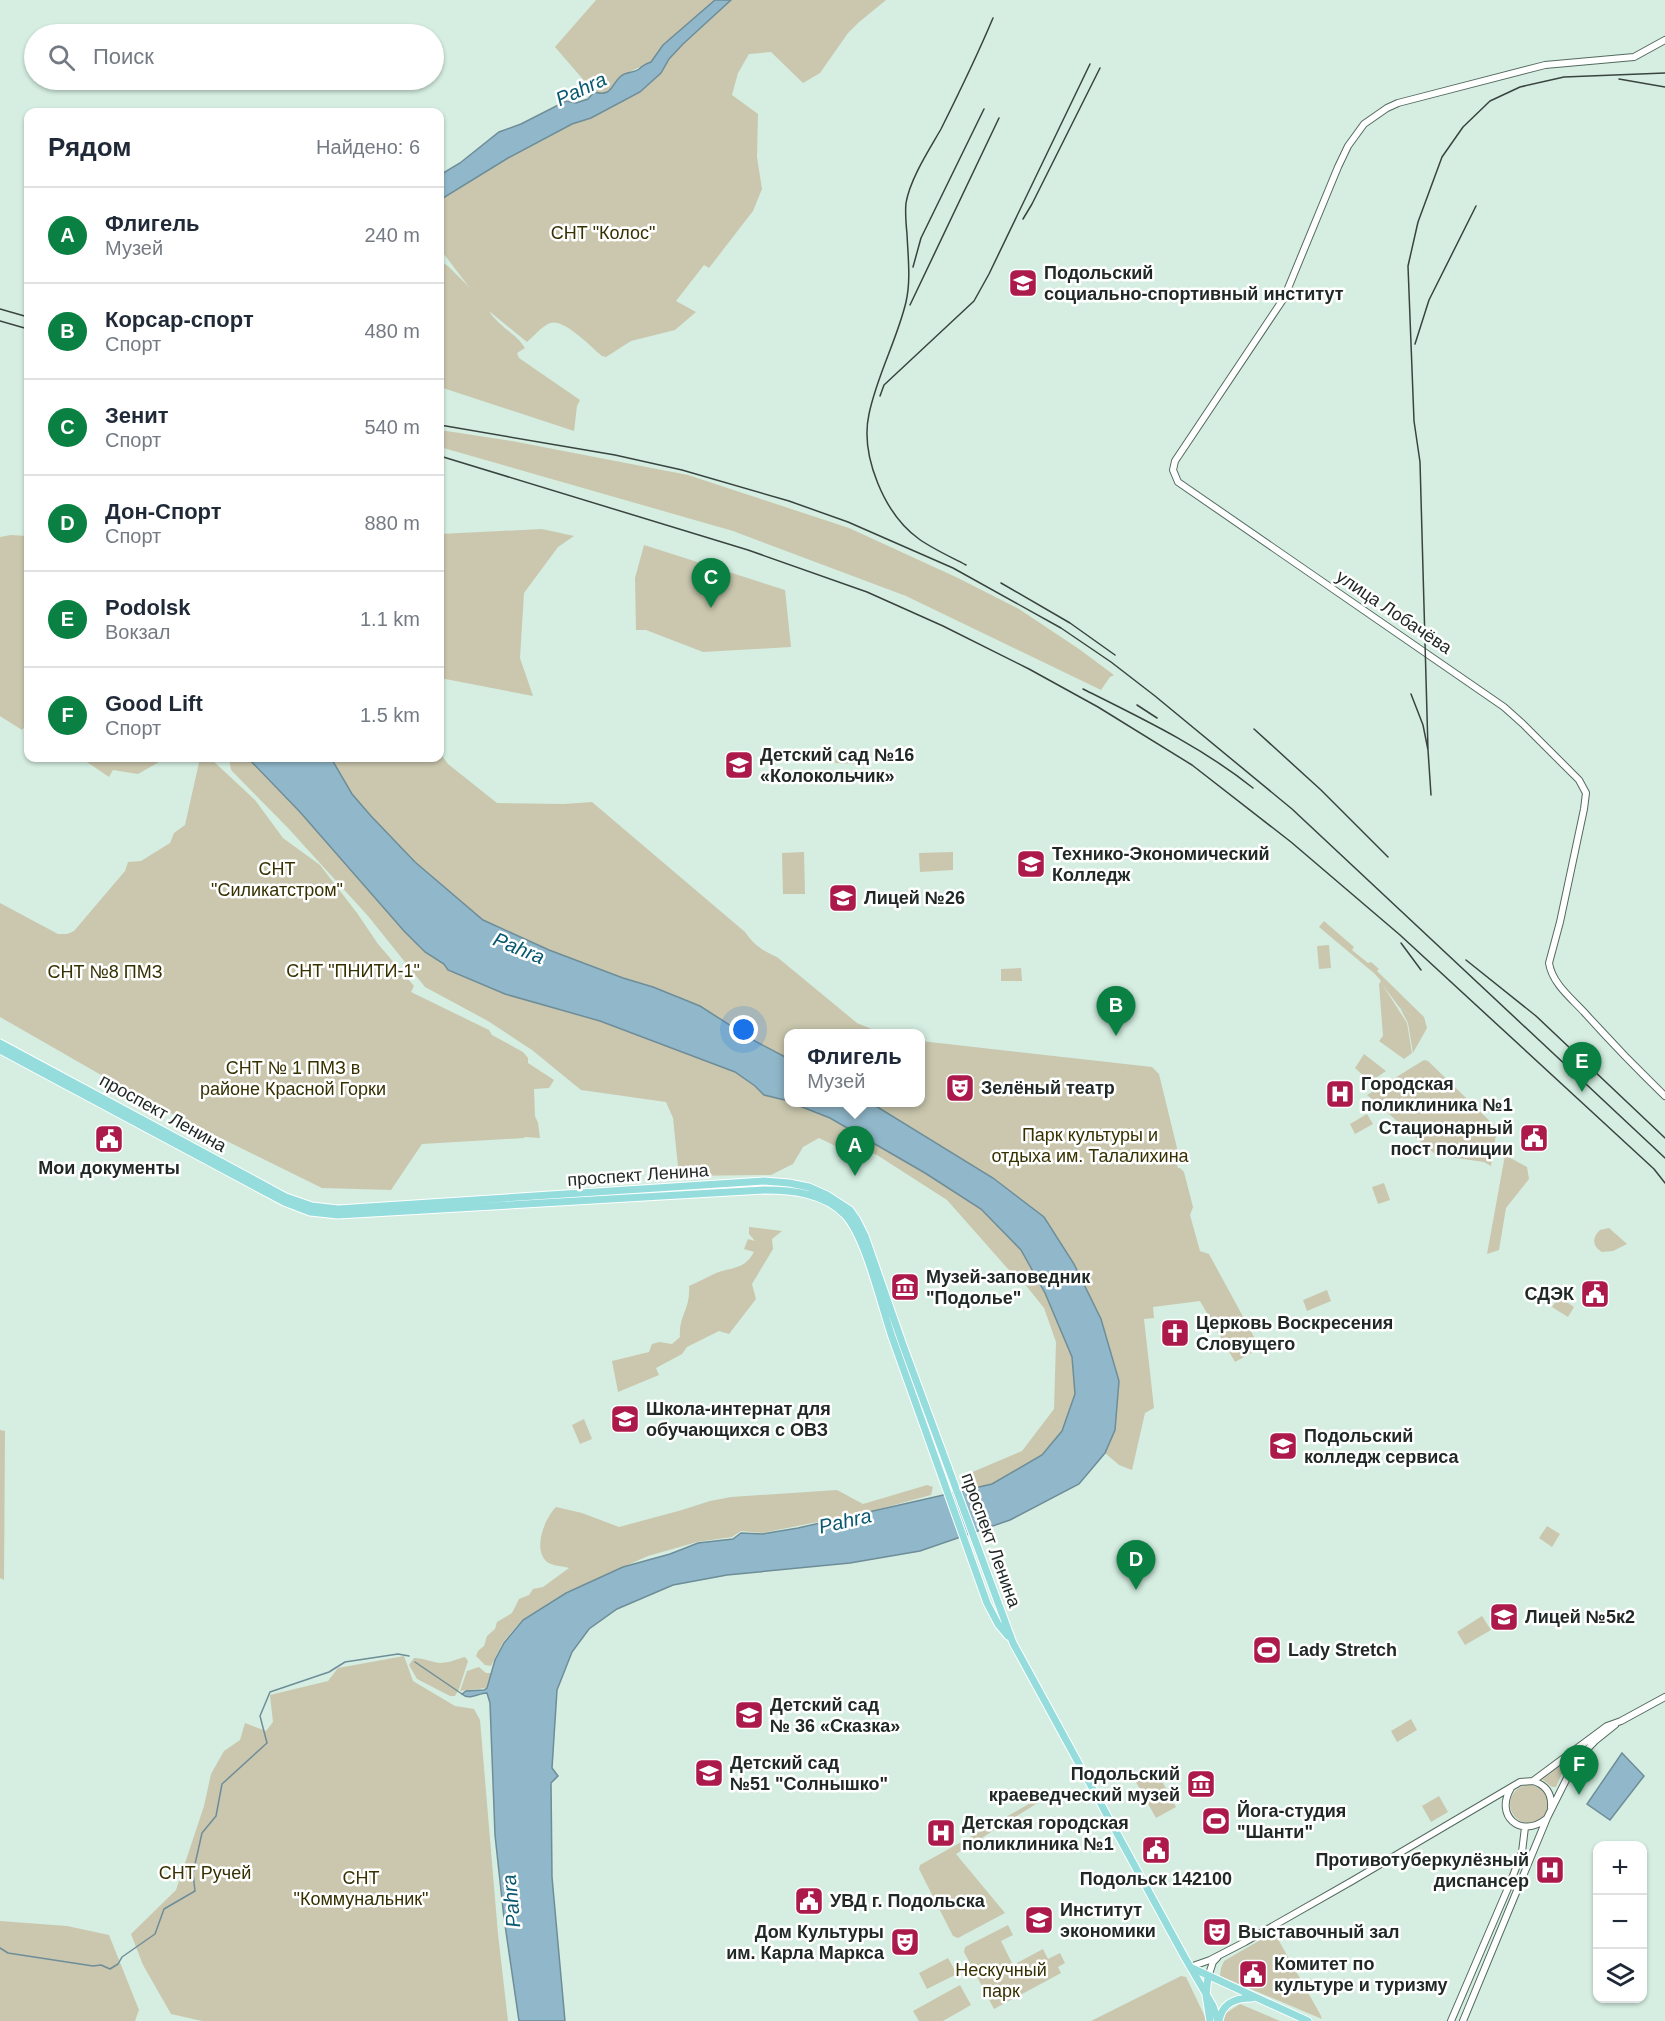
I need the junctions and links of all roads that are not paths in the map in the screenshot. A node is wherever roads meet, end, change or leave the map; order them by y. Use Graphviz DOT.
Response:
graph roads {
  1 [pos="1665,40"];
  2 [pos="0,1043"];
  3 [pos="0,1050"];
  4 [pos="1665,1096"];
  5 [pos="1013,1643"];
  6 [pos="1665,1697"];
  7 [pos="1620,1721"];
  8 [pos="1533,1781"];
  9 [pos="1511,1788"];
  10 [pos="1551,1810"];
  11 [pos="1547,1818"];
  12 [pos="1525,1827"];
  13 [pos="1219,1956"];
  14 [pos="1190,1967"];
  15 [pos="1208,1977"];
  16 [pos="1206,1995"];
  17 [pos="1255,1998"];
  18 [pos="1210,2021"];
  19 [pos="1218,2021"];
  20 [pos="1308,2021"];
  21 [pos="1451,2021"];
  22 [pos="1462,2021"];
  1 -- 4 [label="main road, улица Лобачёва"];
  2 -- 5 [label="main road, проспект Ленина"];
  3 -- 5 [label="main road, проспект Ленина"];
  5 -- 14 [label="main road, проспект Ленина"];
  6 -- 7 [label="main road"];
  7 -- 8 [label="main road"];
  7 -- 10 [label="main road"];
  8 -- 9 [label="main road"];
  8 -- 10 [label="main road"];
  9 -- 12 [label="main road"];
  9 -- 13 [label="main road"];
  10 -- 11 [label="main road"];
  11 -- 12 [label="main road"];
  11 -- 22 [label="main road"];
  12 -- 21 [label="main road"];
  13 -- 14 [label="main road"];
  13 -- 15 [label="main road"];
  14 -- 15 [label="main road"];
  14 -- 16 [label="main road, проспект Ленина"];
  15 -- 16 [label="main road"];
  15 -- 17 [label="main road"];
  16 -- 18 [label="main road"];
  16 -- 19 [label="main road, проспект Ленина"];
  17 -- 19 [label="main road"];
  17 -- 20 [label="main road"];
}
